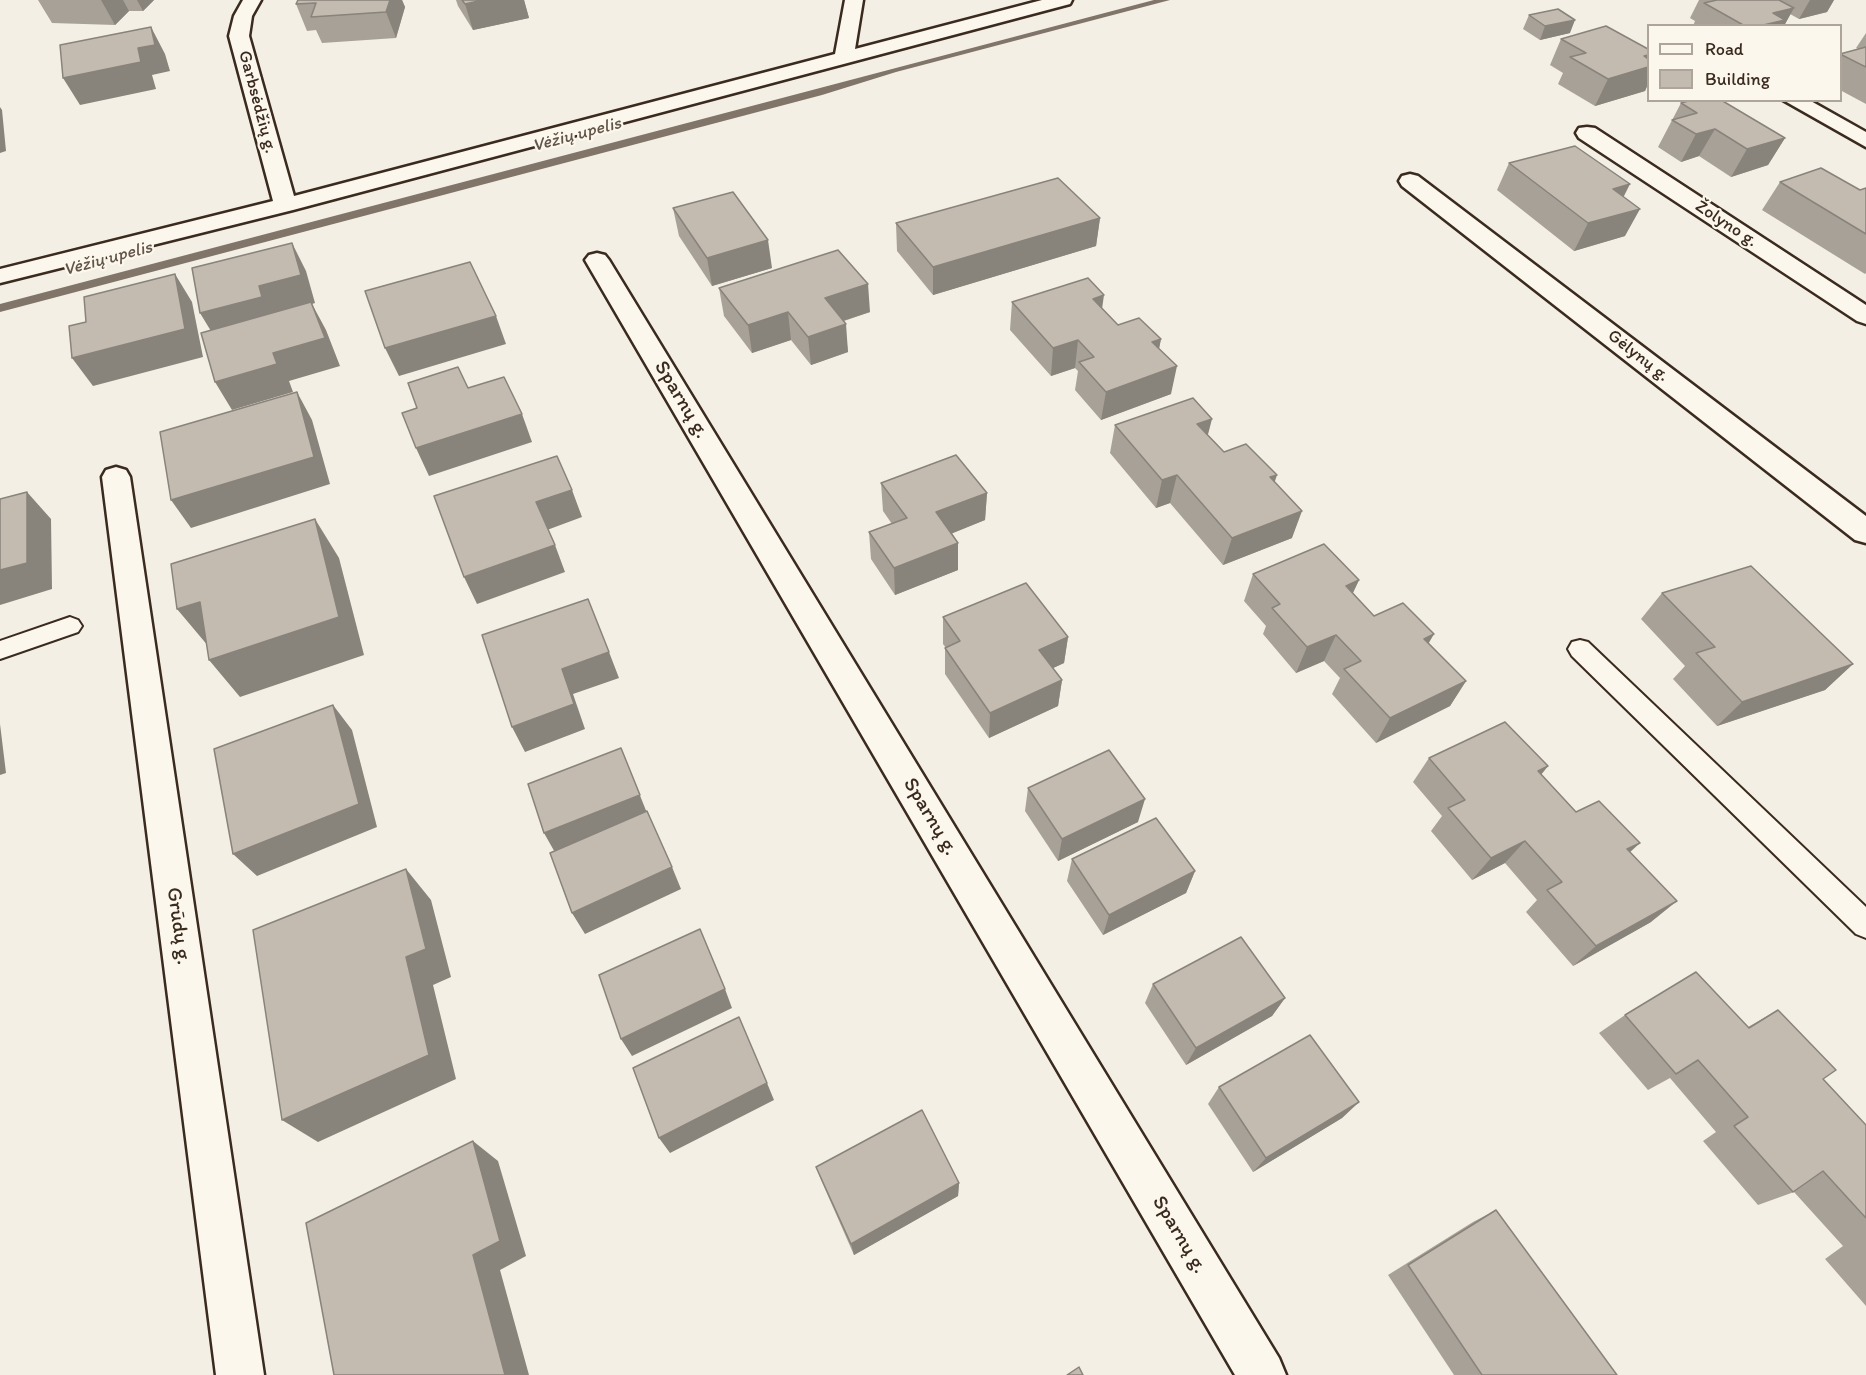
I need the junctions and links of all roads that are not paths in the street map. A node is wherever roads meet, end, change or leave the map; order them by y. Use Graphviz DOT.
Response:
graph roads {
  1 [pos="252,0"];
  2 [pos="854,0"];
  3 [pos="1063,0"];
  4 [pos="844,56"];
  5 [pos="1797,102"];
  6 [pos="1587,133"];
  7 [pos="1866,141"];
  8 [pos="1410,181"];
  9 [pos="285,204"];
  10 [pos="597,260"];
  11 [pos="0,276"];
  12 [pos="1866,316"];
  13 [pos="116,477"];
  14 [pos="1866,532"];
  15 [pos="70,626"];
  16 [pos="1580,649"];
  17 [pos="0,650"];
  18 [pos="1866,925"];
  19 [pos="240,1375"];
  20 [pos="1262,1375"];
  1 -- 9 [label="street, Garbsėdžių g."];
  2 -- 4 [label="street"];
  3 -- 4 [label="street"];
  4 -- 9 [label="street"];
  5 -- 7 [label="street"];
  6 -- 12 [label="street, Žolyno g."];
  8 -- 14 [label="street, Gėlynų g."];
  9 -- 11 [label="street"];
  10 -- 20 [label="street, Sparnų g."];
  13 -- 19 [label="street, Grūdų g."];
  15 -- 17 [label="lane"];
  16 -- 18 [label="lane"];
}
